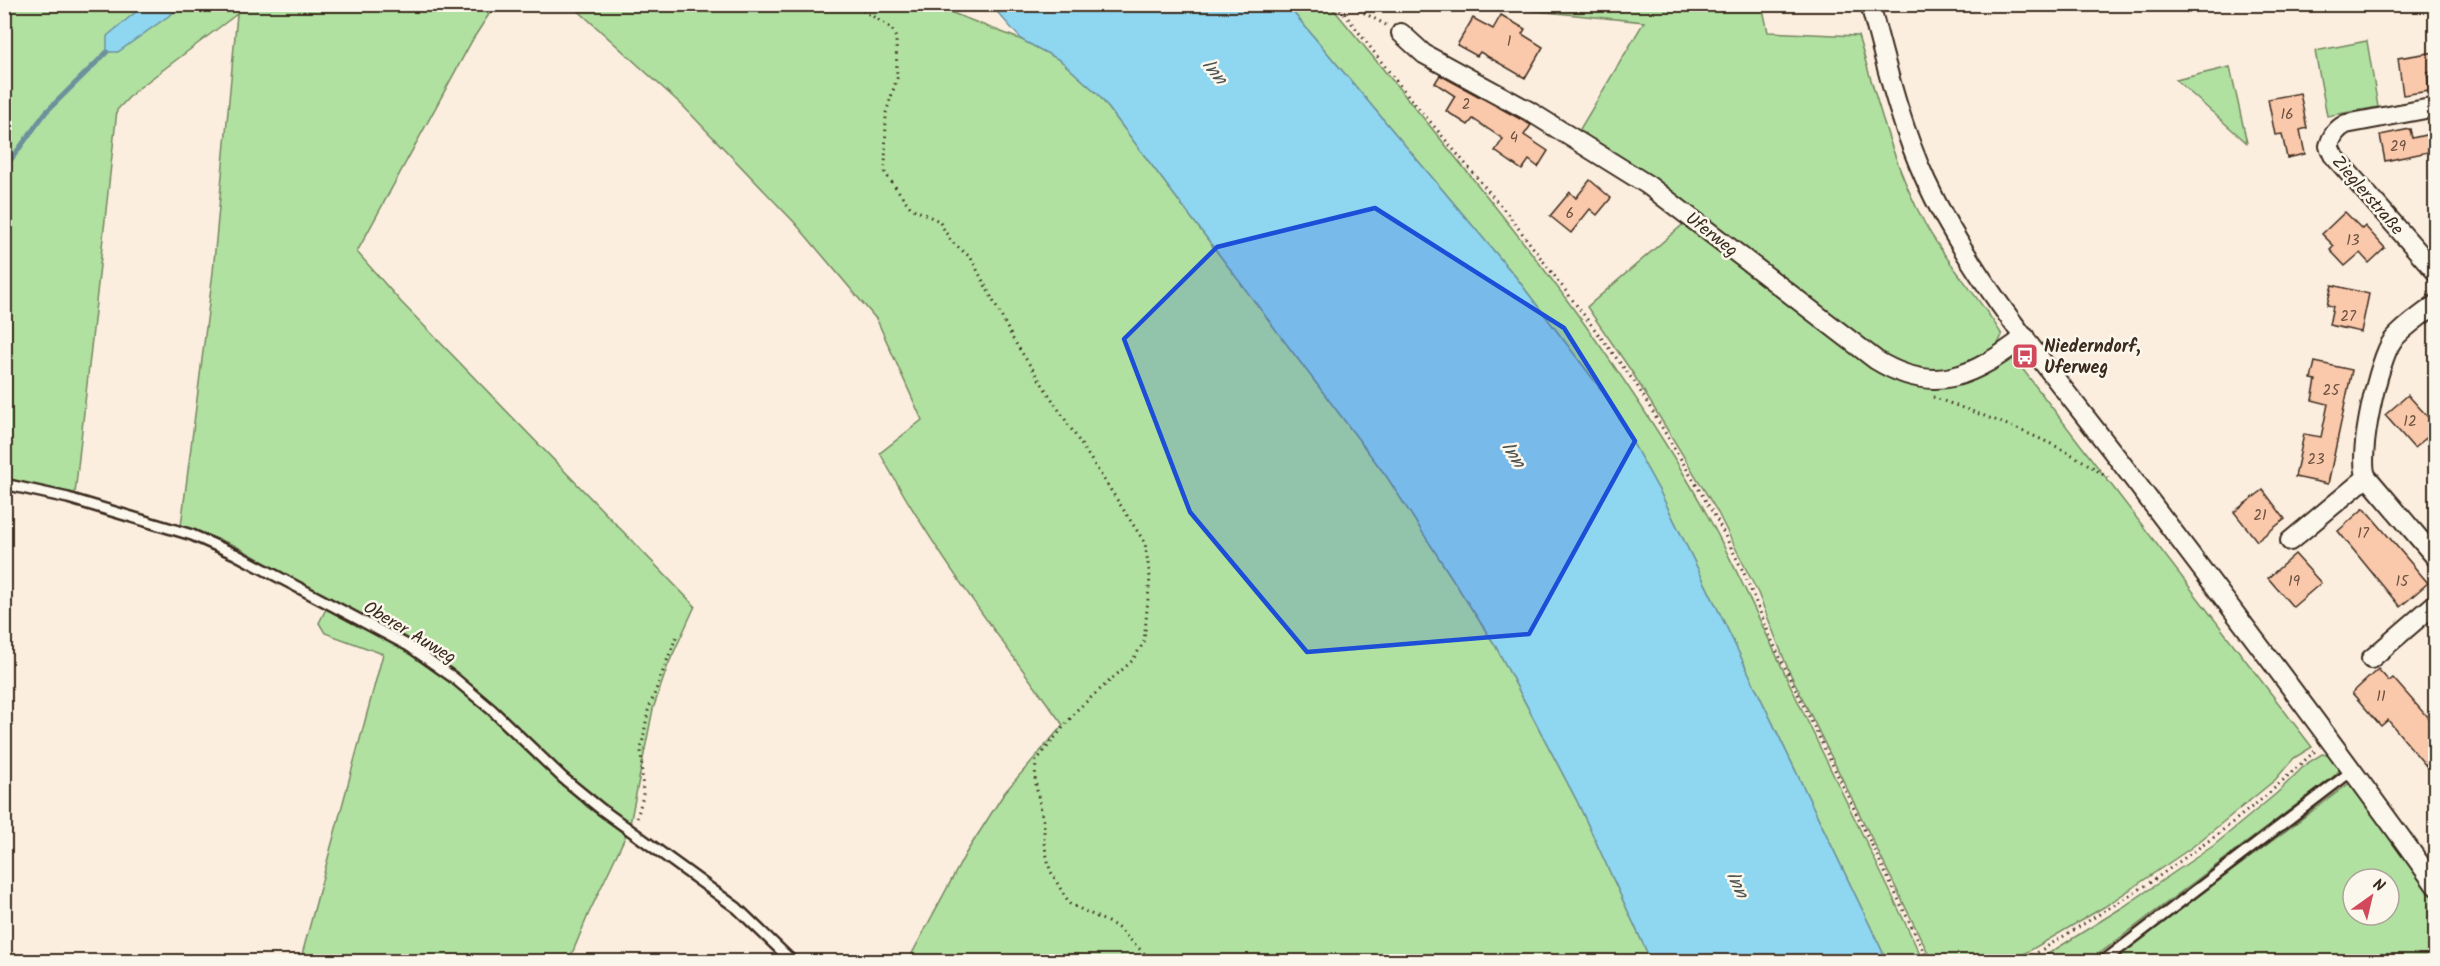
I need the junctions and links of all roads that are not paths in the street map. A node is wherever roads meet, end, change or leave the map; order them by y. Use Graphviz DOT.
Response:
graph roads {
  1 [pos="1870,4"];
  2 [pos="1401,33"];
  3 [pos="2436,107"];
  4 [pos="2436,272"];
  5 [pos="2436,304"];
  6 [pos="2025,337"];
  7 [pos="2367,477"];
  8 [pos="4,484"];
  9 [pos="2290,541"];
  10 [pos="2436,558"];
  11 [pos="2436,603"];
  12 [pos="2371,659"];
  13 [pos="2353,770"];
  14 [pos="2436,886"];
  15 [pos="793,962"];
  16 [pos="2102,962"];
  1 -- 6 [label="street"];
  2 -- 6 [label="street, Uferweg"];
  3 -- 4 [label="street, Zieglerstraße"];
  5 -- 7 [label="street"];
  6 -- 13 [label="street"];
  7 -- 9 [label="street"];
  7 -- 10 [label="street"];
  8 -- 15 [label="lane, Oberer Auweg"];
  11 -- 12 [label="street"];
  13 -- 14 [label="street"];
  13 -- 16 [label="lane"];
}
